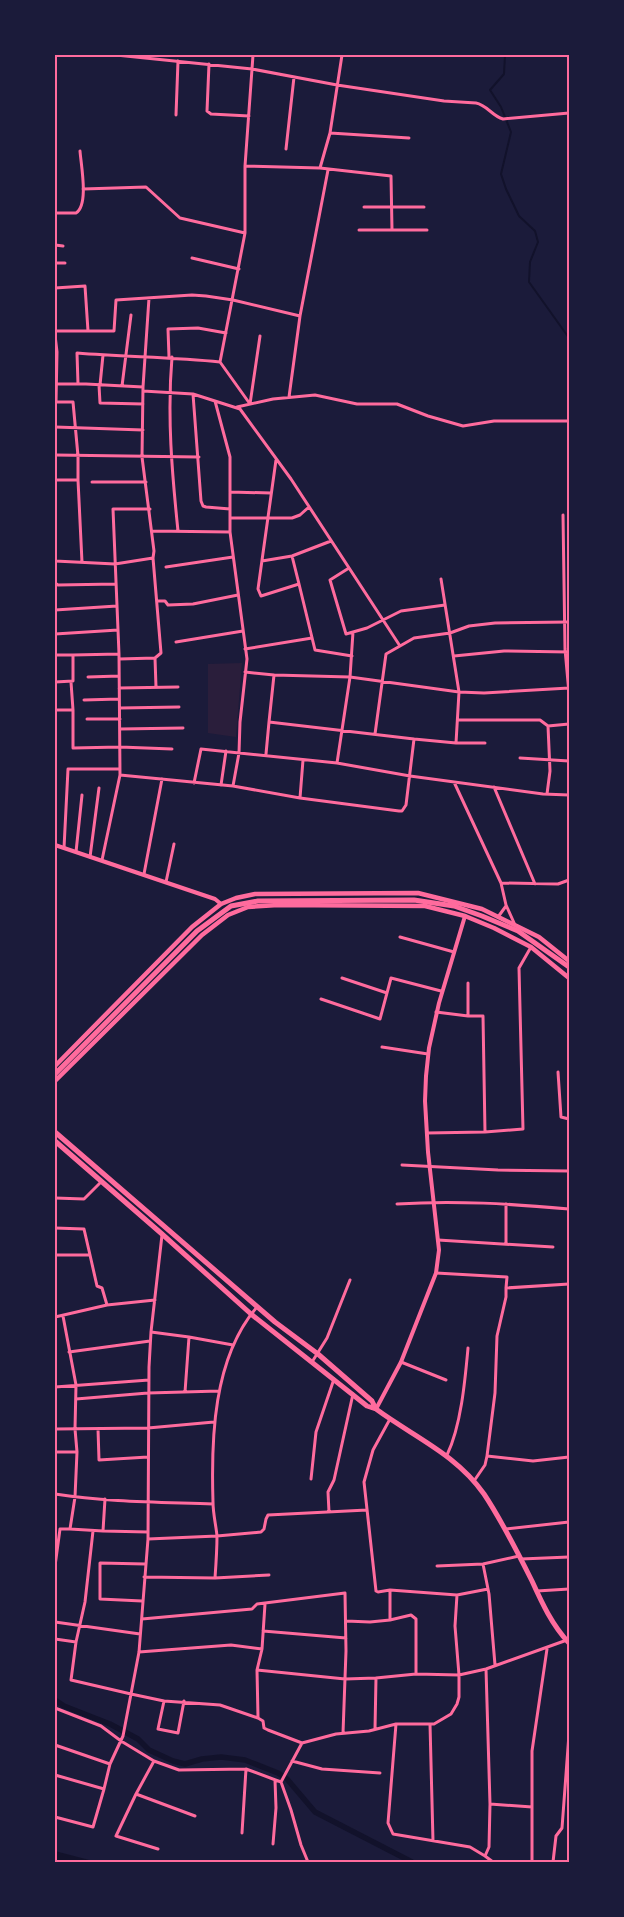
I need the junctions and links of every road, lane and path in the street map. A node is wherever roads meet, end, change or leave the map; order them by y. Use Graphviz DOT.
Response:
graph roads {
  1 [pos="55,55"];
  2 [pos="61,55"];
  3 [pos="116,55"];
  4 [pos="253,55"];
  5 [pos="342,55"];
  6 [pos="145,56"];
  7 [pos="178,61"];
  8 [pos="209,64"];
  9 [pos="252,69"];
  10 [pos="294,77"];
  11 [pos="337,85"];
  12 [pos="569,113"];
  13 [pos="176,115"];
  14 [pos="248,116"];
  15 [pos="330,134"];
  16 [pos="409,138"];
  17 [pos="286,150"];
  18 [pos="80,151"];
  19 [pos="245,166"];
  20 [pos="320,168"];
  21 [pos="328,170"];
  22 [pos="84,189"];
  23 [pos="364,207"];
  24 [pos="392,207"];
  25 [pos="424,207"];
  26 [pos="55,213"];
  27 [pos="359,230"];
  28 [pos="392,230"];
  29 [pos="427,230"];
  30 [pos="245,233"];
  31 [pos="55,245"];
  32 [pos="63,246"];
  33 [pos="192,258"];
  34 [pos="55,263"];
  35 [pos="65,263"];
  36 [pos="239,269"];
  37 [pos="55,288"];
  38 [pos="149,298"];
  39 [pos="233,300"];
  40 [pos="131,315"];
  41 [pos="300,316"];
  42 [pos="88,331"];
  43 [pos="55,333"];
  44 [pos="226,333"];
  45 [pos="260,336"];
  46 [pos="103,355"];
  47 [pos="126,357"];
  48 [pos="146,357"];
  49 [pos="171,357"];
  50 [pos="220,362"];
  51 [pos="56,384"];
  52 [pos="78,384"];
  53 [pos="99,385"];
  54 [pos="122,386"];
  55 [pos="143,389"];
  56 [pos="169,392"];
  57 [pos="193,394"];
  58 [pos="289,397"];
  59 [pos="215,401"];
  60 [pos="56,402"];
  61 [pos="143,404"];
  62 [pos="250,404"];
  63 [pos="235,408"];
  64 [pos="569,421"];
  65 [pos="55,427"];
  66 [pos="75,427"];
  67 [pos="143,430"];
  68 [pos="55,455"];
  69 [pos="78,456"];
  70 [pos="142,457"];
  71 [pos="170,457"];
  72 [pos="199,457"];
  73 [pos="276,459"];
  74 [pos="55,480"];
  75 [pos="78,480"];
  76 [pos="92,482"];
  77 [pos="146,482"];
  78 [pos="230,492"];
  79 [pos="271,494"];
  80 [pos="309,507"];
  81 [pos="150,508"];
  82 [pos="230,509"];
  83 [pos="563,515"];
  84 [pos="230,518"];
  85 [pos="268,518"];
  86 [pos="152,531"];
  87 [pos="178,531"];
  88 [pos="230,532"];
  89 [pos="563,539"];
  90 [pos="569,539"];
  91 [pos="331,541"];
  92 [pos="55,556"];
  93 [pos="292,556"];
  94 [pos="233,557"];
  95 [pos="152,558"];
  96 [pos="262,561"];
  97 [pos="82,562"];
  98 [pos="115,564"];
  99 [pos="166,567"];
  100 [pos="349,568"];
  101 [pos="567,570"];
  102 [pos="441,579"];
  103 [pos="55,583"];
  104 [pos="116,584"];
  105 [pos="299,584"];
  106 [pos="238,595"];
  107 [pos="567,597"];
  108 [pos="156,601"];
  109 [pos="445,604"];
  110 [pos="117,606"];
  111 [pos="55,610"];
  112 [pos="384,620"];
  113 [pos="567,622"];
  114 [pos="118,630"];
  115 [pos="243,631"];
  116 [pos="353,632"];
  117 [pos="450,633"];
  118 [pos="55,634"];
  119 [pos="312,638"];
  120 [pos="176,642"];
  121 [pos="400,646"];
  122 [pos="246,649"];
  123 [pos="567,652"];
  124 [pos="119,654"];
  125 [pos="55,655"];
  126 [pos="73,655"];
  127 [pos="352,656"];
  128 [pos="454,656"];
  129 [pos="155,658"];
  130 [pos="119,659"];
  131 [pos="245,672"];
  132 [pos="274,675"];
  133 [pos="119,676"];
  134 [pos="88,677"];
  135 [pos="350,677"];
  136 [pos="382,681"];
  137 [pos="55,682"];
  138 [pos="71,682"];
  139 [pos="156,687"];
  140 [pos="178,687"];
  141 [pos="119,688"];
  142 [pos="569,690"];
  143 [pos="459,692"];
  144 [pos="120,698"];
  145 [pos="84,700"];
  146 [pos="179,707"];
  147 [pos="120,708"];
  148 [pos="55,710"];
  149 [pos="73,710"];
  150 [pos="87,719"];
  151 [pos="120,719"];
  152 [pos="458,720"];
  153 [pos="269,722"];
  154 [pos="569,724"];
  155 [pos="548,726"];
  156 [pos="183,728"];
  157 [pos="120,729"];
  158 [pos="342,730"];
  159 [pos="375,734"];
  160 [pos="414,739"];
  161 [pos="456,743"];
  162 [pos="485,743"];
  163 [pos="120,747"];
  164 [pos="172,750"];
  165 [pos="226,751"];
  166 [pos="239,753"];
  167 [pos="266,754"];
  168 [pos="520,758"];
  169 [pos="303,760"];
  170 [pos="549,760"];
  171 [pos="569,761"];
  172 [pos="338,763"];
  173 [pos="120,769"];
  174 [pos="120,775"];
  175 [pos="410,776"];
  176 [pos="162,779"];
  177 [pos="454,781"];
  178 [pos="194,783"];
  179 [pos="221,785"];
  180 [pos="233,786"];
  181 [pos="494,787"];
  182 [pos="99,788"];
  183 [pos="547,794"];
  184 [pos="569,794"];
  185 [pos="82,795"];
  186 [pos="300,798"];
  187 [pos="174,844"];
  188 [pos="55,845"];
  189 [pos="64,848"];
  190 [pos="76,852"];
  191 [pos="90,857"];
  192 [pos="102,860"];
  193 [pos="144,874"];
  194 [pos="569,880"];
  195 [pos="166,882"];
  196 [pos="501,884"];
  197 [pos="535,884"];
  198 [pos="221,904"];
  199 [pos="506,905"];
  200 [pos="490,913"];
  201 [pos="228,915"];
  202 [pos="465,916"];
  203 [pos="498,917"];
  204 [pos="486,925"];
  205 [pos="517,928"];
  206 [pos="400,936"];
  207 [pos="531,947"];
  208 [pos="454,952"];
  209 [pos="569,961"];
  210 [pos="569,967"];
  211 [pos="342,978"];
  212 [pos="569,978"];
  213 [pos="468,983"];
  214 [pos="441,991"];
  215 [pos="387,993"];
  216 [pos="321,1000"];
  217 [pos="436,1012"];
  218 [pos="468,1016"];
  219 [pos="382,1047"];
  220 [pos="428,1054"];
  221 [pos="55,1066"];
  222 [pos="558,1072"];
  223 [pos="55,1074"];
  224 [pos="55,1081"];
  225 [pos="569,1119"];
  226 [pos="55,1132"];
  227 [pos="485,1132"];
  228 [pos="427,1133"];
  229 [pos="55,1141"];
  230 [pos="402,1165"];
  231 [pos="429,1166"];
  232 [pos="569,1171"];
  233 [pos="101,1182"];
  234 [pos="55,1198"];
  235 [pos="434,1202"];
  236 [pos="397,1204"];
  237 [pos="506,1204"];
  238 [pos="569,1209"];
  239 [pos="55,1228"];
  240 [pos="162,1234"];
  241 [pos="438,1240"];
  242 [pos="506,1243"];
  243 [pos="552,1247"];
  244 [pos="90,1254"];
  245 [pos="55,1255"];
  246 [pos="436,1273"];
  247 [pos="350,1280"];
  248 [pos="569,1284"];
  249 [pos="506,1288"];
  250 [pos="155,1300"];
  251 [pos="107,1305"];
  252 [pos="257,1307"];
  253 [pos="250,1314"];
  254 [pos="63,1316"];
  255 [pos="55,1318"];
  256 [pos="151,1332"];
  257 [pos="189,1337"];
  258 [pos="150,1341"];
  259 [pos="233,1345"];
  260 [pos="468,1348"];
  261 [pos="69,1352"];
  262 [pos="318,1354"];
  263 [pos="312,1362"];
  264 [pos="401,1362"];
  265 [pos="334,1378"];
  266 [pos="148,1380"];
  267 [pos="446,1380"];
  268 [pos="76,1385"];
  269 [pos="55,1387"];
  270 [pos="219,1391"];
  271 [pos="185,1392"];
  272 [pos="148,1393"];
  273 [pos="353,1394"];
  274 [pos="76,1399"];
  275 [pos="376,1409"];
  276 [pos="390,1419"];
  277 [pos="214,1422"];
  278 [pos="98,1428"];
  279 [pos="148,1428"];
  280 [pos="55,1429"];
  281 [pos="75,1429"];
  282 [pos="55,1452"];
  283 [pos="77,1452"];
  284 [pos="447,1455"];
  285 [pos="487,1456"];
  286 [pos="148,1457"];
  287 [pos="569,1457"];
  288 [pos="311,1478"];
  289 [pos="473,1481"];
  290 [pos="55,1494"];
  291 [pos="75,1497"];
  292 [pos="105,1499"];
  293 [pos="147,1502"];
  294 [pos="213,1504"];
  295 [pos="367,1510"];
  296 [pos="329,1512"];
  297 [pos="569,1522"];
  298 [pos="70,1529"];
  299 [pos="505,1529"];
  300 [pos="93,1531"];
  301 [pos="103,1531"];
  302 [pos="148,1532"];
  303 [pos="217,1536"];
  304 [pos="148,1539"];
  305 [pos="520,1557"];
  306 [pos="569,1557"];
  307 [pos="145,1564"];
  308 [pos="483,1564"];
  309 [pos="55,1566"];
  310 [pos="437,1566"];
  311 [pos="269,1575"];
  312 [pos="144,1577"];
  313 [pos="215,1578"];
  314 [pos="569,1588"];
  315 [pos="488,1589"];
  316 [pos="390,1590"];
  317 [pos="537,1591"];
  318 [pos="457,1595"];
  319 [pos="142,1601"];
  320 [pos="265,1604"];
  321 [pos="142,1619"];
  322 [pos="390,1620"];
  323 [pos="346,1621"];
  324 [pos="55,1622"];
  325 [pos="80,1626"];
  326 [pos="263,1630"];
  327 [pos="140,1634"];
  328 [pos="346,1638"];
  329 [pos="55,1639"];
  330 [pos="76,1642"];
  331 [pos="568,1642"];
  332 [pos="262,1649"];
  333 [pos="547,1649"];
  334 [pos="139,1652"];
  335 [pos="496,1665"];
  336 [pos="486,1669"];
  337 [pos="257,1670"];
  338 [pos="416,1674"];
  339 [pos="459,1675"];
  340 [pos="376,1678"];
  341 [pos="345,1679"];
  342 [pos="131,1694"];
  343 [pos="164,1700"];
  344 [pos="184,1701"];
  345 [pos="55,1708"];
  346 [pos="258,1718"];
  347 [pos="396,1724"];
  348 [pos="430,1724"];
  349 [pos="375,1728"];
  350 [pos="344,1733"];
  351 [pos="569,1734"];
  352 [pos="121,1741"];
  353 [pos="302,1743"];
  354 [pos="55,1745"];
  355 [pos="154,1761"];
  356 [pos="292,1761"];
  357 [pos="110,1764"];
  358 [pos="246,1769"];
  359 [pos="380,1773"];
  360 [pos="55,1775"];
  361 [pos="275,1780"];
  362 [pos="281,1780"];
  363 [pos="104,1788"];
  364 [pos="136,1794"];
  365 [pos="490,1804"];
  366 [pos="532,1807"];
  367 [pos="195,1816"];
  368 [pos="55,1817"];
  369 [pos="242,1833"];
  370 [pos="432,1841"];
  371 [pos="273,1844"];
  372 [pos="158,1849"];
  373 [pos="485,1856"];
  374 [pos="308,1862"];
  375 [pos="493,1862"];
  376 [pos="532,1862"];
  377 [pos="553,1862"];
  1 -- 2 [label="street"];
  3 -- 6 [label="street"];
  4 -- 9 [label="street"];
  5 -- 11 [label="street"];
  6 -- 7 [label="street"];
  7 -- 8 [label="street"];
  7 -- 13 [label="street"];
  8 -- 9 [label="street"];
  8 -- 14 [label="street"];
  9 -- 10 [label="street"];
  9 -- 14 [label="street"];
  10 -- 11 [label="street"];
  10 -- 17 [label="street"];
  11 -- 12 [label="street"];
  11 -- 15 [label="street"];
  14 -- 19 [label="street"];
  15 -- 16 [label="street"];
  15 -- 20 [label="street"];
  18 -- 22 [label="street"];
  19 -- 20 [label="street"];
  19 -- 30 [label="street"];
  20 -- 21 [label="street"];
  21 -- 24 [label="street"];
  21 -- 41 [label="street"];
  22 -- 26 [label="street"];
  22 -- 30 [label="street"];
  23 -- 24 [label="street"];
  24 -- 25 [label="street"];
  24 -- 28 [label="street"];
  27 -- 28 [label="street"];
  28 -- 29 [label="street"];
  30 -- 36 [label="street"];
  31 -- 32 [label="street"];
  33 -- 36 [label="street"];
  34 -- 35 [label="street"];
  36 -- 39 [label="street"];
  37 -- 42 [label="street"];
  38 -- 39 [label="street"];
  38 -- 42 [label="street"];
  38 -- 48 [label="street"];
  39 -- 41 [label="street"];
  39 -- 44 [label="street"];
  40 -- 47 [label="street"];
  41 -- 58 [label="street"];
  42 -- 43 [label="street"];
  43 -- 51 [label="street"];
  44 -- 49 [label="street"];
  44 -- 50 [label="street"];
  45 -- 62 [label="street"];
  46 -- 47 [label="street"];
  46 -- 52 [label="street"];
  46 -- 53 [label="street"];
  47 -- 48 [label="street"];
  47 -- 54 [label="street"];
  48 -- 49 [label="street"];
  48 -- 55 [label="street"];
  49 -- 50 [label="street"];
  49 -- 56 [label="street"];
  50 -- 62 [label="street"];
  51 -- 52 [label="street"];
  51 -- 60 [label="street"];
  52 -- 53 [label="street"];
  53 -- 54 [label="street"];
  53 -- 61 [label="street"];
  54 -- 55 [label="street"];
  55 -- 56 [label="street"];
  55 -- 61 [label="street"];
  56 -- 57 [label="street"];
  56 -- 71 [label="street"];
  57 -- 59 [label="street"];
  57 -- 72 [label="street"];
  58 -- 62 [label="street"];
  58 -- 64 [label="street"];
  59 -- 63 [label="street"];
  59 -- 78 [label="street"];
  60 -- 66 [label="street"];
  61 -- 67 [label="street"];
  62 -- 63 [label="street"];
  63 -- 73 [label="street"];
  65 -- 66 [label="street"];
  66 -- 67 [label="street"];
  66 -- 69 [label="street"];
  67 -- 70 [label="street"];
  68 -- 69 [label="street"];
  69 -- 70 [label="street"];
  69 -- 75 [label="street"];
  70 -- 71 [label="street"];
  70 -- 77 [label="street"];
  71 -- 72 [label="street"];
  71 -- 87 [label="street"];
  72 -- 82 [label="street"];
  73 -- 79 [label="street"];
  73 -- 80 [label="street"];
  74 -- 75 [label="street"];
  75 -- 97 [label="street"];
  76 -- 77 [label="street"];
  77 -- 81 [label="street"];
  78 -- 79 [label="street"];
  78 -- 82 [label="street"];
  79 -- 85 [label="street"];
  80 -- 85 [label="street"];
  80 -- 91 [label="street"];
  81 -- 86 [label="street"];
  81 -- 98 [label="street"];
  82 -- 84 [label="street"];
  83 -- 89 [label="street"];
  84 -- 85 [label="street"];
  84 -- 88 [label="street"];
  85 -- 96 [label="street"];
  86 -- 87 [label="street"];
  86 -- 95 [label="street"];
  87 -- 88 [label="street"];
  88 -- 94 [label="street"];
  89 -- 90 [label="street"];
  89 -- 101 [label="street"];
  91 -- 93 [label="street"];
  91 -- 100 [label="street"];
  92 -- 97 [label="street"];
  93 -- 96 [label="street"];
  93 -- 105 [label="street"];
  94 -- 99 [label="street"];
  94 -- 106 [label="street"];
  95 -- 98 [label="street"];
  95 -- 108 [label="street"];
  96 -- 105 [label="street"];
  97 -- 98 [label="street"];
  98 -- 104 [label="street"];
  100 -- 112 [label="street"];
  100 -- 116 [label="street"];
  101 -- 107 [label="street"];
  102 -- 109 [label="street"];
  103 -- 104 [label="street"];
  104 -- 110 [label="street"];
  105 -- 119 [label="street"];
  106 -- 108 [label="street"];
  106 -- 115 [label="street"];
  107 -- 113 [label="street"];
  108 -- 129 [label="street"];
  109 -- 112 [label="street"];
  109 -- 117 [label="street"];
  110 -- 111 [label="street"];
  110 -- 114 [label="street"];
  112 -- 116 [label="street"];
  112 -- 121 [label="street"];
  113 -- 117 [label="street"];
  113 -- 123 [label="street"];
  114 -- 118 [label="street"];
  114 -- 124 [label="street"];
  115 -- 120 [label="street"];
  115 -- 122 [label="street"];
  116 -- 127 [label="street"];
  117 -- 121 [label="street"];
  117 -- 128 [label="street"];
  119 -- 122 [label="street"];
  119 -- 127 [label="street"];
  121 -- 136 [label="street"];
  122 -- 131 [label="street"];
  123 -- 128 [label="street"];
  123 -- 142 [label="street"];
  124 -- 126 [label="street"];
  124 -- 130 [label="street"];
  125 -- 126 [label="street"];
  126 -- 138 [label="street"];
  127 -- 135 [label="street"];
  128 -- 143 [label="street"];
  129 -- 130 [label="street"];
  129 -- 139 [label="street"];
  130 -- 133 [label="street"];
  131 -- 132 [label="street"];
  131 -- 166 [label="street"];
  132 -- 135 [label="street"];
  132 -- 153 [label="street"];
  133 -- 134 [label="street"];
  133 -- 141 [label="street"];
  135 -- 136 [label="street"];
  135 -- 158 [label="street"];
  136 -- 143 [label="street"];
  136 -- 159 [label="street"];
  137 -- 138 [label="street"];
  138 -- 149 [label="street"];
  139 -- 140 [label="street"];
  139 -- 141 [label="street"];
  141 -- 144 [label="street"];
  142 -- 143 [label="street"];
  143 -- 152 [label="street"];
  144 -- 145 [label="street"];
  144 -- 147 [label="street"];
  146 -- 147 [label="street"];
  147 -- 151 [label="street"];
  148 -- 149 [label="street"];
  149 -- 163 [label="street"];
  150 -- 151 [label="street"];
  151 -- 157 [label="street"];
  152 -- 155 [label="street"];
  152 -- 161 [label="street"];
  153 -- 158 [label="street"];
  153 -- 167 [label="street"];
  154 -- 155 [label="street"];
  155 -- 170 [label="street"];
  156 -- 157 [label="street"];
  157 -- 163 [label="street"];
  158 -- 159 [label="street"];
  158 -- 172 [label="street"];
  159 -- 160 [label="street"];
  160 -- 161 [label="street"];
  160 -- 175 [label="street"];
  161 -- 162 [label="street"];
  163 -- 164 [label="street"];
  163 -- 173 [label="street"];
  165 -- 166 [label="street"];
  165 -- 178 [label="street"];
  165 -- 179 [label="street"];
  166 -- 167 [label="street"];
  166 -- 180 [label="street"];
  167 -- 169 [label="street"];
  168 -- 170 [label="street"];
  169 -- 172 [label="street"];
  169 -- 186 [label="street"];
  170 -- 171 [label="street"];
  170 -- 183 [label="street"];
  172 -- 175 [label="street"];
  173 -- 174 [label="street"];
  173 -- 189 [label="street"];
  174 -- 176 [label="street"];
  174 -- 192 [label="street"];
  175 -- 177 [label="street"];
  175 -- 186 [label="street"];
  176 -- 178 [label="street"];
  176 -- 193 [label="street"];
  177 -- 181 [label="street"];
  177 -- 196 [label="street"];
  178 -- 179 [label="street"];
  179 -- 180 [label="street"];
  180 -- 186 [label="street"];
  181 -- 183 [label="street"];
  181 -- 197 [label="street"];
  182 -- 191 [label="street"];
  183 -- 184 [label="street"];
  185 -- 190 [label="street"];
  187 -- 195 [label="street"];
  188 -- 189 [label="street"];
  189 -- 190 [label="street"];
  190 -- 191 [label="street"];
  191 -- 192 [label="street"];
  192 -- 193 [label="street"];
  193 -- 195 [label="street"];
  194 -- 197 [label="street"];
  195 -- 198 [label="street"];
  196 -- 197 [label="street"];
  196 -- 199 [label="street"];
  198 -- 200 [label="main road"];
  198 -- 201 [label="main road"];
  198 -- 221 [label="main road"];
  199 -- 203 [label="street"];
  199 -- 205 [label="street"];
  200 -- 203 [label="main road"];
  200 -- 204 [label="main road"];
  201 -- 202 [label="main road"];
  201 -- 224 [label="main road"];
  202 -- 204 [label="main road"];
  202 -- 208 [label="street"];
  203 -- 205 [label="main road"];
  204 -- 207 [label="main road"];
  205 -- 209 [label="main road"];
  205 -- 210 [label="main road"];
  205 -- 223 [label="main road"];
  206 -- 208 [label="street"];
  207 -- 212 [label="main road"];
  207 -- 227 [label="street"];
  208 -- 214 [label="street"];
  211 -- 215 [label="street"];
  213 -- 218 [label="street"];
  214 -- 215 [label="street"];
  214 -- 217 [label="street"];
  215 -- 216 [label="street"];
  217 -- 218 [label="street"];
  217 -- 220 [label="street"];
  218 -- 227 [label="street"];
  219 -- 220 [label="street"];
  220 -- 228 [label="street"];
  222 -- 225 [label="street"];
  226 -- 252 [label="main road"];
  227 -- 228 [label="street"];
  228 -- 231 [label="street"];
  229 -- 233 [label="main road"];
  230 -- 231 [label="street"];
  231 -- 232 [label="street"];
  231 -- 235 [label="street"];
  233 -- 234 [label="street"];
  233 -- 240 [label="main road"];
  235 -- 236 [label="street"];
  235 -- 237 [label="street"];
  235 -- 241 [label="street"];
  237 -- 238 [label="street"];
  237 -- 242 [label="street"];
  239 -- 244 [label="street"];
  240 -- 250 [label="street"];
  240 -- 253 [label="main road"];
  241 -- 242 [label="street"];
  241 -- 246 [label="street"];
  242 -- 243 [label="street"];
  244 -- 245 [label="street"];
  244 -- 251 [label="street"];
  246 -- 249 [label="street"];
  246 -- 264 [label="street"];
  247 -- 262 [label="street"];
  248 -- 249 [label="street"];
  249 -- 285 [label="street"];
  250 -- 251 [label="street"];
  250 -- 256 [label="street"];
  251 -- 254 [label="street"];
  252 -- 253 [label="street"];
  252 -- 262 [label="main road"];
  253 -- 259 [label="street"];
  253 -- 263 [label="main road"];
  254 -- 255 [label="street"];
  254 -- 261 [label="street"];
  256 -- 257 [label="street"];
  256 -- 258 [label="street"];
  257 -- 259 [label="street"];
  257 -- 271 [label="street"];
  258 -- 261 [label="street"];
  258 -- 266 [label="street"];
  259 -- 270 [label="street"];
  260 -- 284 [label="street"];
  261 -- 268 [label="street"];
  262 -- 263 [label="street"];
  262 -- 275 [label="main road"];
  263 -- 265 [label="main road"];
  264 -- 267 [label="street"];
  264 -- 275 [label="street"];
  265 -- 273 [label="main road"];
  265 -- 288 [label="street"];
  266 -- 268 [label="street"];
  266 -- 272 [label="street"];
  268 -- 269 [label="street"];
  268 -- 274 [label="street"];
  270 -- 271 [label="street"];
  270 -- 277 [label="street"];
  271 -- 272 [label="street"];
  272 -- 274 [label="street"];
  272 -- 279 [label="street"];
  273 -- 275 [label="main road"];
  273 -- 296 [label="street"];
  274 -- 281 [label="street"];
  275 -- 276 [label="main road"];
  276 -- 284 [label="main road"];
  276 -- 295 [label="street"];
  277 -- 279 [label="street"];
  277 -- 294 [label="street"];
  278 -- 279 [label="street"];
  278 -- 281 [label="street"];
  278 -- 286 [label="street"];
  279 -- 286 [label="street"];
  280 -- 281 [label="street"];
  281 -- 283 [label="street"];
  282 -- 283 [label="street"];
  283 -- 291 [label="street"];
  284 -- 289 [label="main road"];
  285 -- 287 [label="street"];
  285 -- 289 [label="street"];
  286 -- 293 [label="street"];
  289 -- 299 [label="main road"];
  290 -- 291 [label="street"];
  291 -- 292 [label="street"];
  291 -- 298 [label="street"];
  292 -- 293 [label="street"];
  292 -- 301 [label="street"];
  293 -- 294 [label="street"];
  293 -- 302 [label="street"];
  294 -- 303 [label="street"];
  295 -- 296 [label="street"];
  295 -- 316 [label="street"];
  296 -- 303 [label="street"];
  297 -- 299 [label="street"];
  298 -- 300 [label="street"];
  298 -- 309 [label="street"];
  299 -- 305 [label="main road"];
  300 -- 301 [label="street"];
  300 -- 325 [label="street"];
  301 -- 302 [label="street"];
  302 -- 304 [label="street"];
  303 -- 304 [label="street"];
  303 -- 313 [label="street"];
  304 -- 307 [label="street"];
  305 -- 306 [label="street"];
  305 -- 308 [label="street"];
  305 -- 317 [label="main road"];
  307 -- 312 [label="street"];
  307 -- 319 [label="street"];
  308 -- 310 [label="street"];
  308 -- 315 [label="street"];
  311 -- 313 [label="street"];
  312 -- 313 [label="street"];
  312 -- 319 [label="street"];
  314 -- 317 [label="street"];
  315 -- 318 [label="street"];
  315 -- 335 [label="street"];
  316 -- 318 [label="street"];
  316 -- 322 [label="street"];
  317 -- 331 [label="main road"];
  318 -- 339 [label="street"];
  319 -- 321 [label="street"];
  320 -- 321 [label="street"];
  320 -- 323 [label="street"];
  320 -- 326 [label="street"];
  321 -- 327 [label="street"];
  322 -- 323 [label="street"];
  322 -- 338 [label="street"];
  323 -- 328 [label="street"];
  324 -- 325 [label="street"];
  325 -- 327 [label="street"];
  325 -- 330 [label="street"];
  326 -- 328 [label="street"];
  326 -- 332 [label="street"];
  327 -- 334 [label="street"];
  328 -- 341 [label="street"];
  329 -- 330 [label="street"];
  330 -- 342 [label="street"];
  331 -- 333 [label="street"];
  332 -- 334 [label="street"];
  332 -- 337 [label="street"];
  333 -- 335 [label="street"];
  333 -- 366 [label="street"];
  334 -- 342 [label="street"];
  335 -- 336 [label="street"];
  336 -- 339 [label="street"];
  336 -- 365 [label="street"];
  337 -- 341 [label="street"];
  337 -- 346 [label="street"];
  338 -- 339 [label="street"];
  338 -- 340 [label="street"];
  339 -- 348 [label="street"];
  340 -- 341 [label="street"];
  340 -- 349 [label="street"];
  341 -- 350 [label="street"];
  342 -- 343 [label="street"];
  342 -- 352 [label="street"];
  343 -- 344 [label="street"];
  343 -- 344 [label="street"];
  344 -- 346 [label="street"];
  345 -- 352 [label="street"];
  346 -- 353 [label="street"];
  347 -- 348 [label="street"];
  347 -- 349 [label="street"];
  347 -- 370 [label="street"];
  348 -- 370 [label="street"];
  349 -- 350 [label="street"];
  350 -- 353 [label="street"];
  351 -- 377 [label="street"];
  352 -- 355 [label="street"];
  352 -- 357 [label="street"];
  353 -- 356 [label="street"];
  354 -- 357 [label="street"];
  355 -- 358 [label="street"];
  355 -- 364 [label="street"];
  356 -- 359 [label="street"];
  356 -- 362 [label="street"];
  357 -- 363 [label="street"];
  358 -- 361 [label="street"];
  358 -- 369 [label="street"];
  360 -- 363 [label="street"];
  361 -- 362 [label="street"];
  361 -- 371 [label="street"];
  362 -- 374 [label="street"];
  363 -- 368 [label="street"];
  364 -- 367 [label="street"];
  364 -- 372 [label="street"];
  365 -- 366 [label="street"];
  365 -- 373 [label="street"];
  366 -- 376 [label="street"];
  370 -- 373 [label="street"];
  373 -- 375 [label="street"];
}
